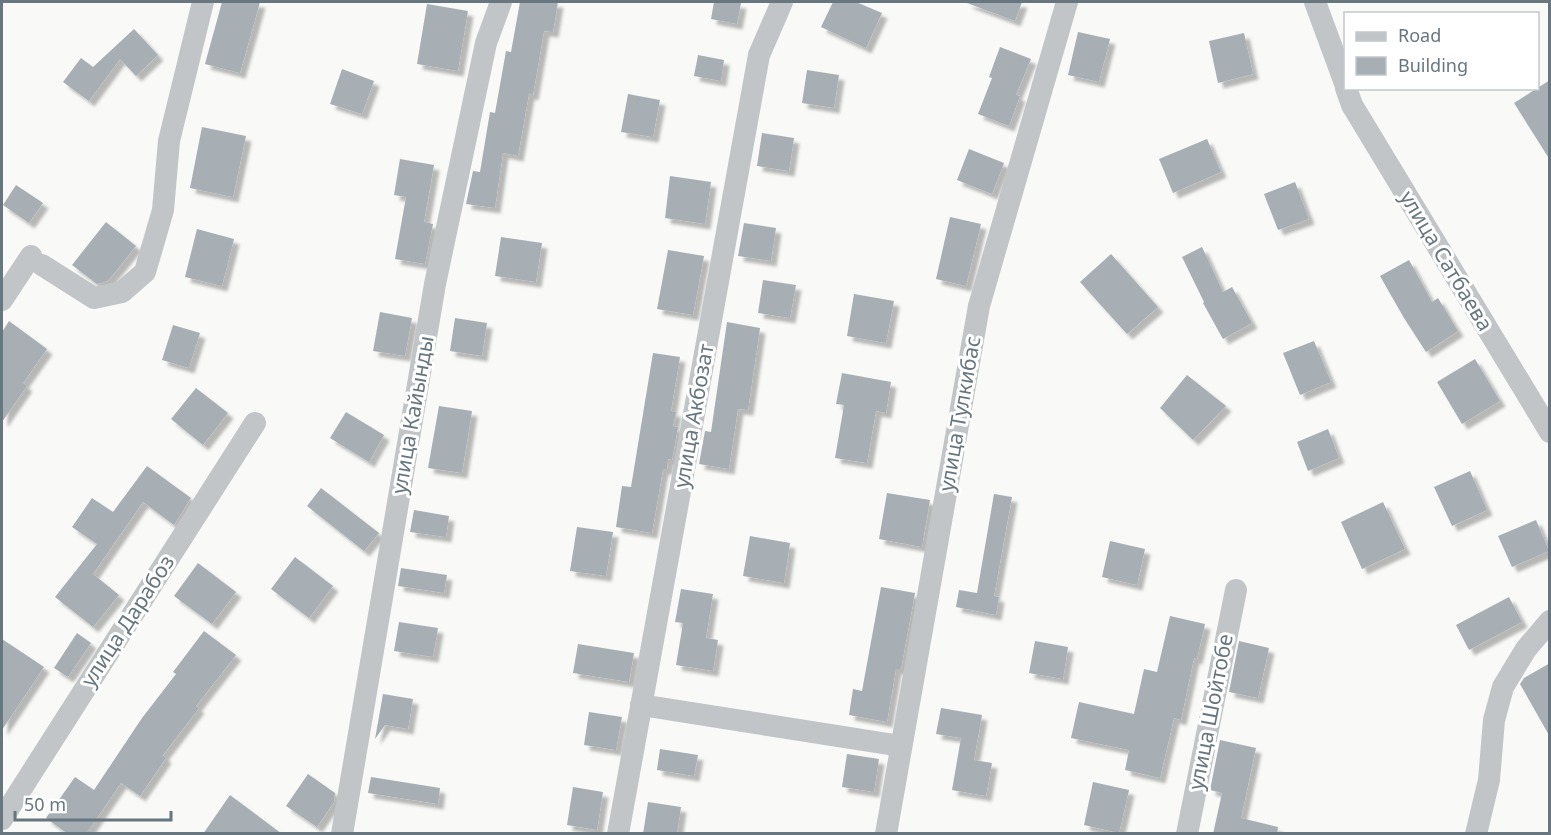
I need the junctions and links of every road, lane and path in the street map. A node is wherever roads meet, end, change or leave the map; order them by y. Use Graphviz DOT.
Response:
graph roads {
  1 [pos="203,2"];
  2 [pos="501,2"];
  3 [pos="782,2"];
  4 [pos="1067,2"];
  5 [pos="1315,2"];
  6 [pos="1344,82"];
  7 [pos="1347,90"];
  8 [pos="2,300"];
  9 [pos="255,423"];
  10 [pos="1550,432"];
  11 [pos="1236,590"];
  12 [pos="1550,621"];
  13 [pos="641,705"];
  14 [pos="901,746"];
  15 [pos="2,819"];
  16 [pos="342,834"];
  17 [pos="618,834"];
  18 [pos="886,834"];
  19 [pos="1187,834"];
  20 [pos="1476,834"];
  1 -- 8 [label="street"];
  2 -- 16 [label="street, улица Кайынды"];
  3 -- 13 [label="street, улица Акбозат"];
  4 -- 14 [label="street, улица Тулкибас"];
  5 -- 6 [label="street, улица Сатбаева"];
  7 -- 10 [label="street, улица Сатбаева"];
  9 -- 15 [label="street, улица Дарабоз"];
  11 -- 19 [label="street, улица Шойтобе"];
  12 -- 20 [label="street"];
  13 -- 14 [label="street"];
  13 -- 17 [label="street, улица Акбозат"];
  14 -- 18 [label="street, улица Тулкибас"];
}
